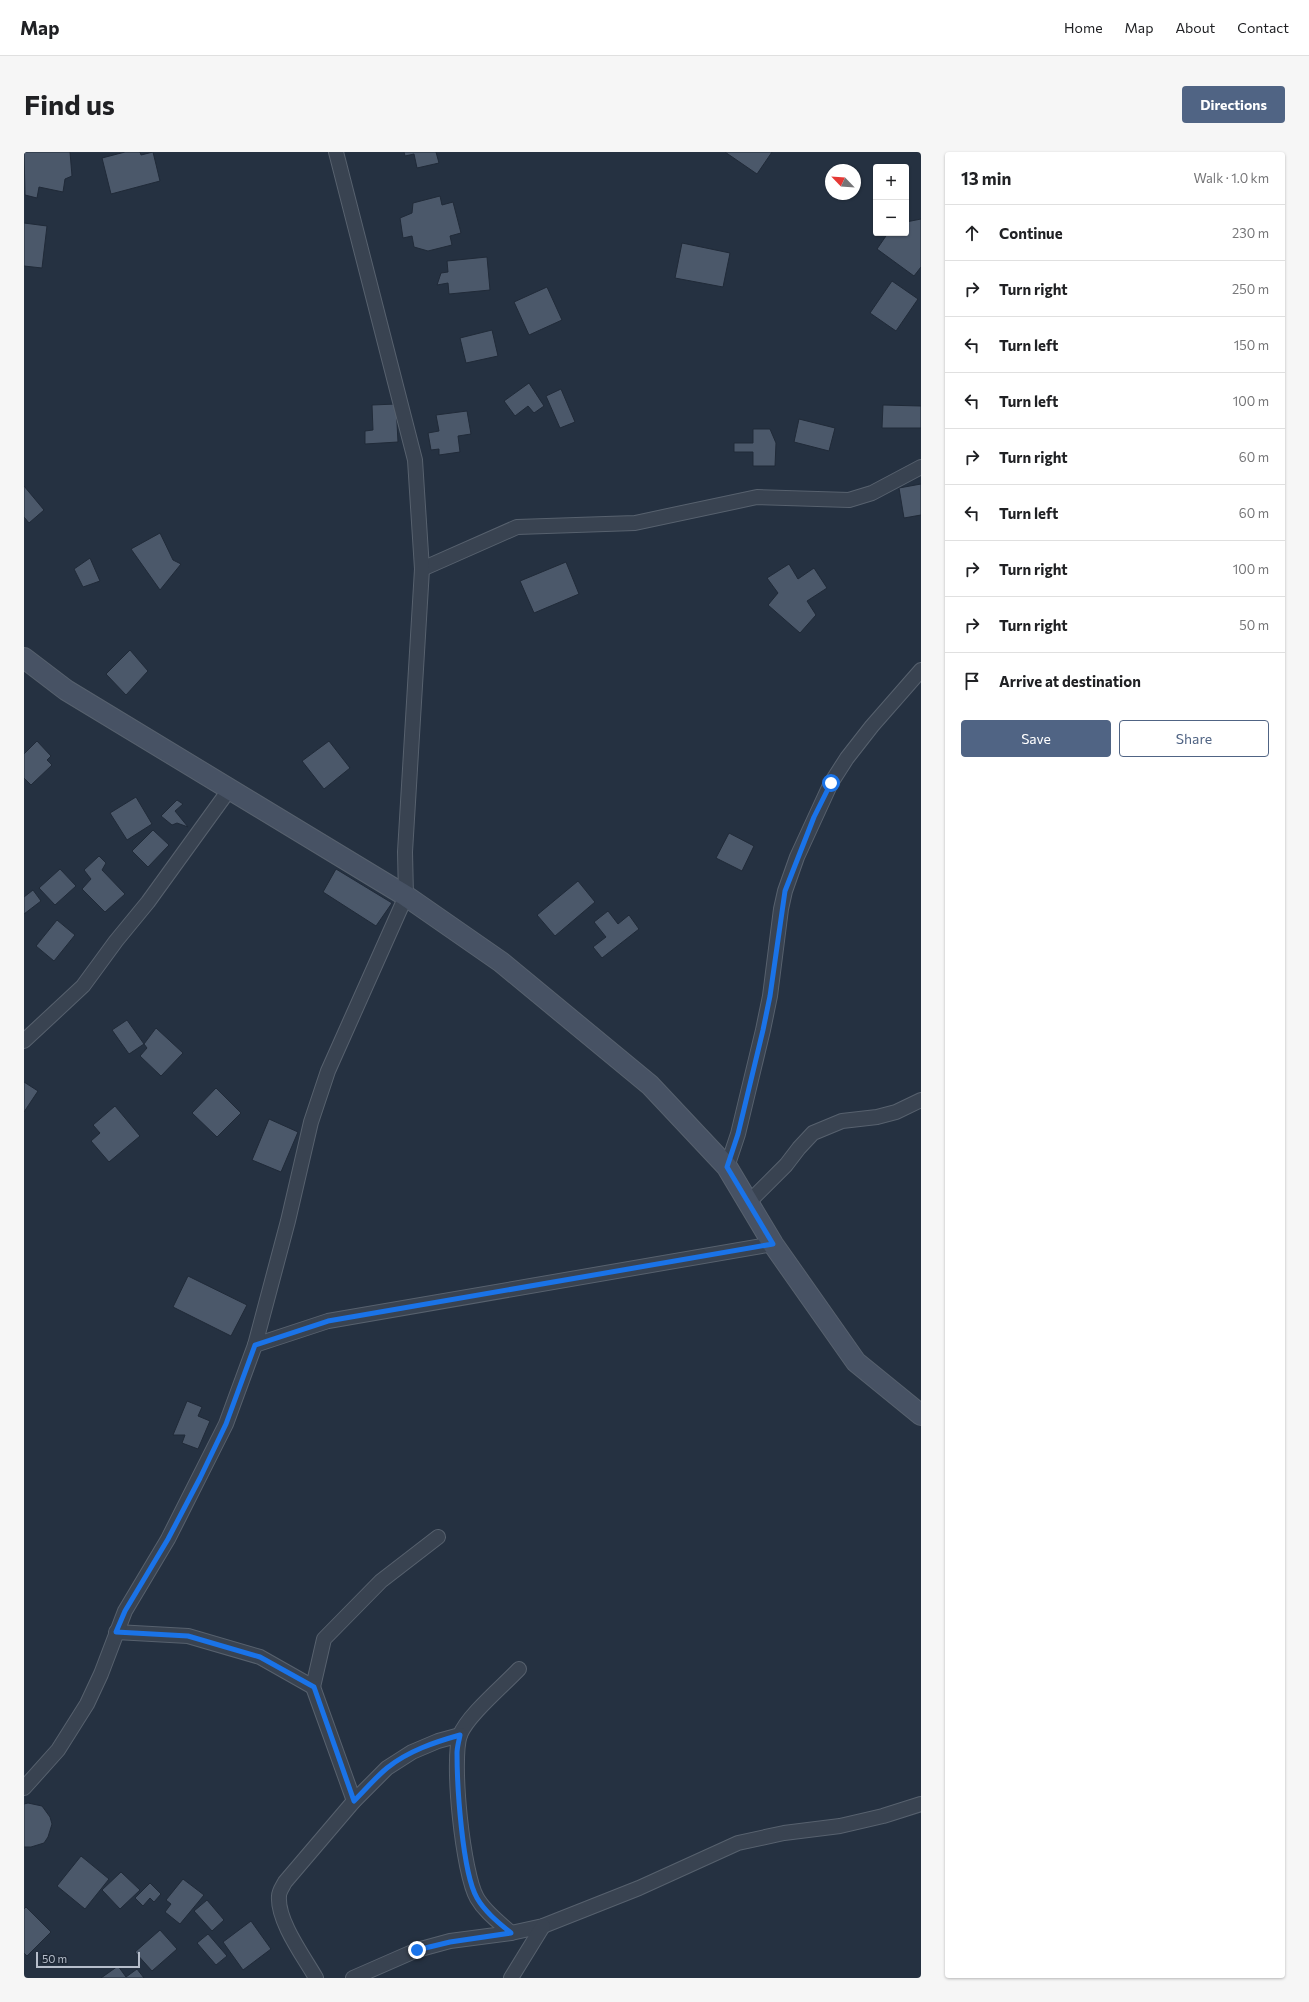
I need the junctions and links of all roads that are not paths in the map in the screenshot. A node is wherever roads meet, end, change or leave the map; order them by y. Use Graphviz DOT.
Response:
graph roads {
  1 [pos="336,152"];
  2 [pos="921,467"];
  3 [pos="422,569"];
  4 [pos="24,658"];
  5 [pos="921,670"];
  6 [pos="229,790"];
  7 [pos="406,896"];
  8 [pos="24,1041"];
  9 [pos="921,1100"];
  10 [pos="727,1167"];
  11 [pos="748,1203"];
  12 [pos="773,1244"];
  13 [pos="255,1345"];
  14 [pos="921,1415"];
  15 [pos="438,1537"];
  16 [pos="116,1632"];
  17 [pos="519,1669"];
  18 [pos="314,1687"];
  19 [pos="460,1735"];
  20 [pos="24,1788"];
  21 [pos="354,1801"];
  22 [pos="921,1804"];
  23 [pos="542,1926"];
  24 [pos="511,1933"];
  25 [pos="316,1978"];
  26 [pos="353,1978"];
  27 [pos="511,1978"];
  1 -- 3 [label="street"];
  2 -- 3 [label="street"];
  3 -- 7 [label="street"];
  4 -- 6 [label="main road"];
  5 -- 10 [label="street"];
  6 -- 7 [label="main road"];
  6 -- 8 [label="street"];
  7 -- 10 [label="main road"];
  7 -- 13 [label="street"];
  9 -- 11 [label="street"];
  10 -- 11 [label="main road"];
  11 -- 12 [label="main road"];
  12 -- 13 [label="street"];
  12 -- 14 [label="main road"];
  13 -- 16 [label="street"];
  15 -- 18 [label="street"];
  16 -- 18 [label="street"];
  16 -- 20 [label="street"];
  17 -- 19 [label="street"];
  18 -- 21 [label="street"];
  19 -- 21 [label="street"];
  19 -- 24 [label="street"];
  21 -- 25 [label="street"];
  22 -- 23 [label="street"];
  23 -- 24 [label="street"];
  23 -- 27 [label="street"];
  24 -- 26 [label="street"];
}
